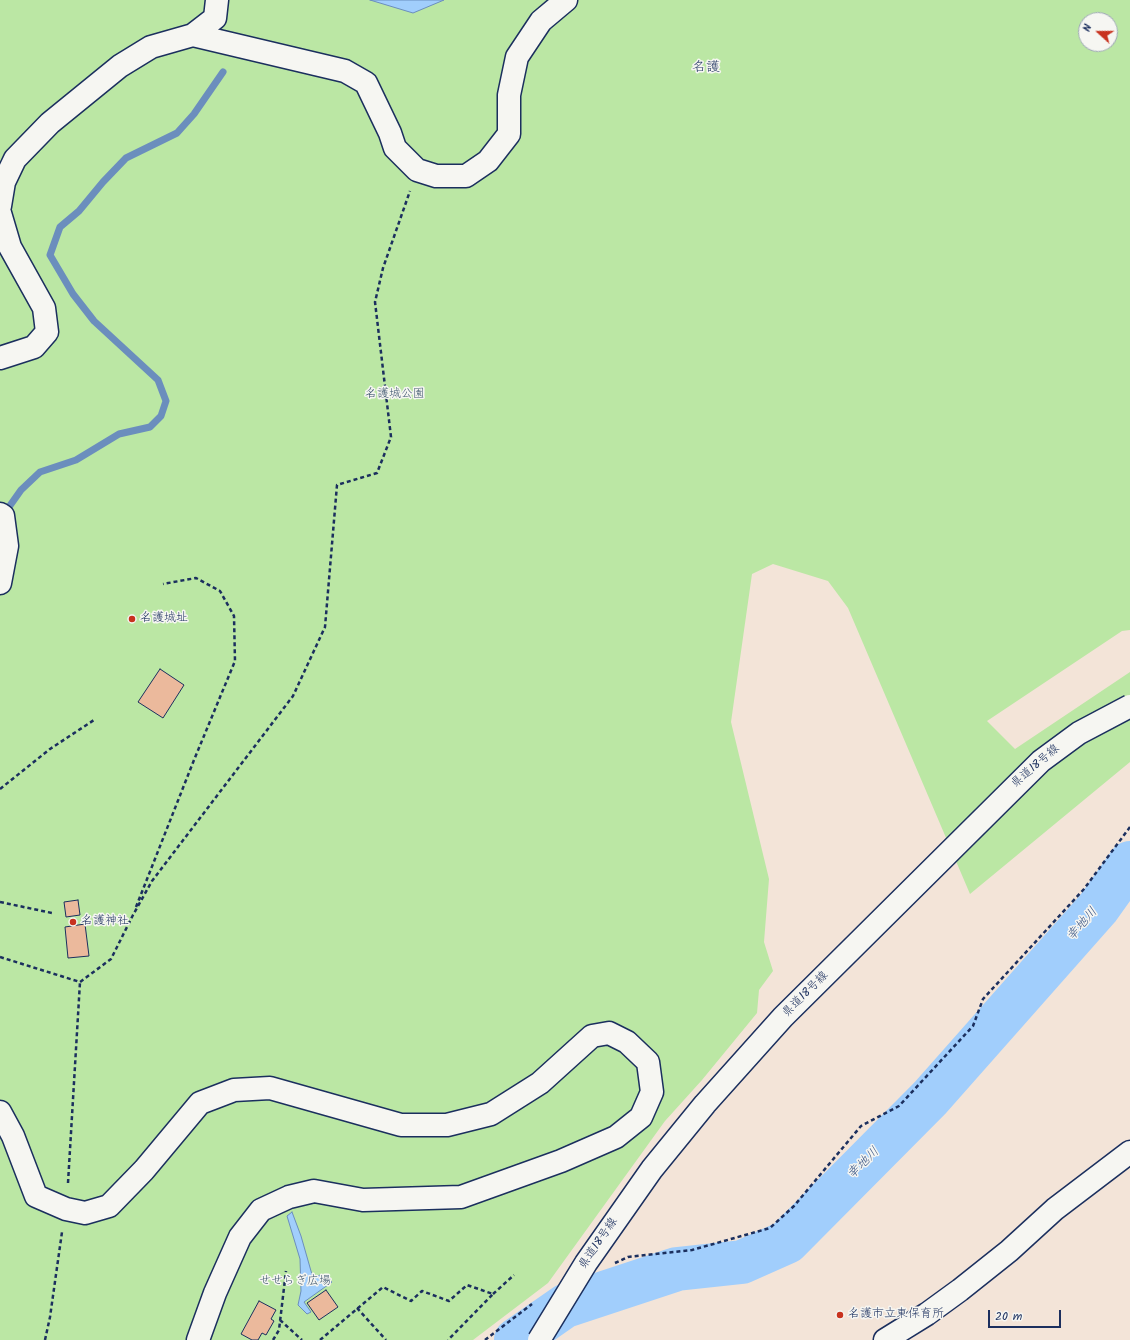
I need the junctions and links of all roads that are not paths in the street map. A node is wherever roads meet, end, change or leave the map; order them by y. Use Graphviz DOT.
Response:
graph roads {
  1 [pos="217,0"];
  2 [pos="566,0"];
  3 [pos="192,35"];
  4 [pos="0,206"];
  5 [pos="0,213"];
  6 [pos="0,358"];
  7 [pos="0,514"];
  8 [pos="0,583"];
  9 [pos="1130,706"];
  10 [pos="0,1112"];
  11 [pos="1130,1152"];
  12 [pos="198,1340"];
  13 [pos="539,1340"];
  14 [pos="885,1340"];
  1 -- 3 [label="street"];
  2 -- 3 [label="street"];
  3 -- 4 [label="street"];
  5 -- 6 [label="street"];
  7 -- 8 [label="street"];
  9 -- 13 [label="street, 県道18号線, bridge"];
  10 -- 12 [label="street"];
  11 -- 14 [label="street"];
}
